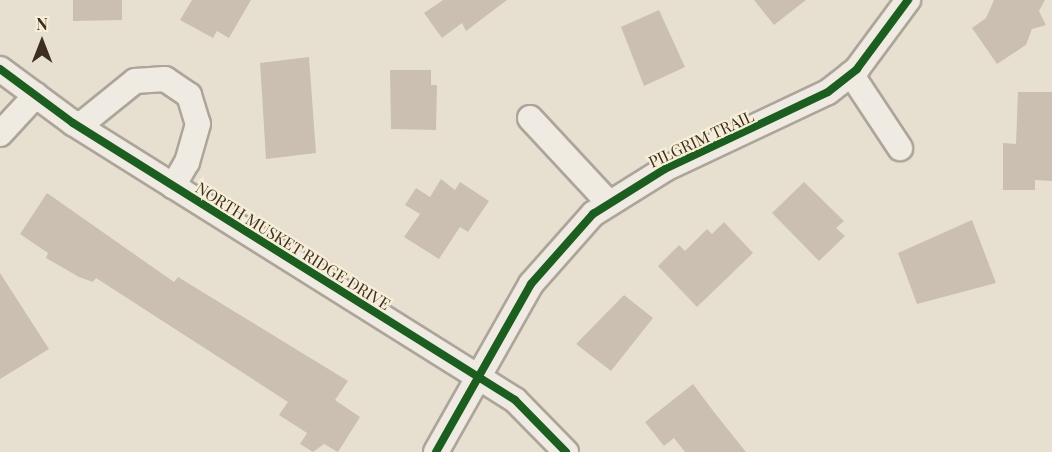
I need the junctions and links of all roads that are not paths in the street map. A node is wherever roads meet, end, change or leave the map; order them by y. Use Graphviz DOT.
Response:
graph roads {
  1 [pos="908,0"];
  2 [pos="0,69"];
  3 [pos="851,74"];
  4 [pos="36,96"];
  5 [pos="530,118"];
  6 [pos="73,123"];
  7 [pos="0,134"];
  8 [pos="900,148"];
  9 [pos="173,186"];
  10 [pos="609,203"];
  11 [pos="478,377"];
  12 [pos="436,452"];
  13 [pos="566,452"];
  1 -- 3 [label="street, PILGRIM TRAIL"];
  2 -- 4 [label="street, NORTH MUSKET RIDGE DRIVE"];
  3 -- 8 [label="street"];
  3 -- 10 [label="street, PILGRIM TRAIL"];
  4 -- 6 [label="street, NORTH MUSKET RIDGE DRIVE"];
  4 -- 7 [label="street"];
  5 -- 10 [label="street"];
  6 -- 9 [label="street, NORTH MUSKET RIDGE DRIVE"];
  6 -- 9 [label="street"];
  9 -- 11 [label="street, NORTH MUSKET RIDGE DRIVE"];
  10 -- 11 [label="street, PILGRIM TRAIL"];
  11 -- 12 [label="street, PILGRIM TRAIL"];
  11 -- 13 [label="street, NORTH MUSKET RIDGE DRIVE"];
}
